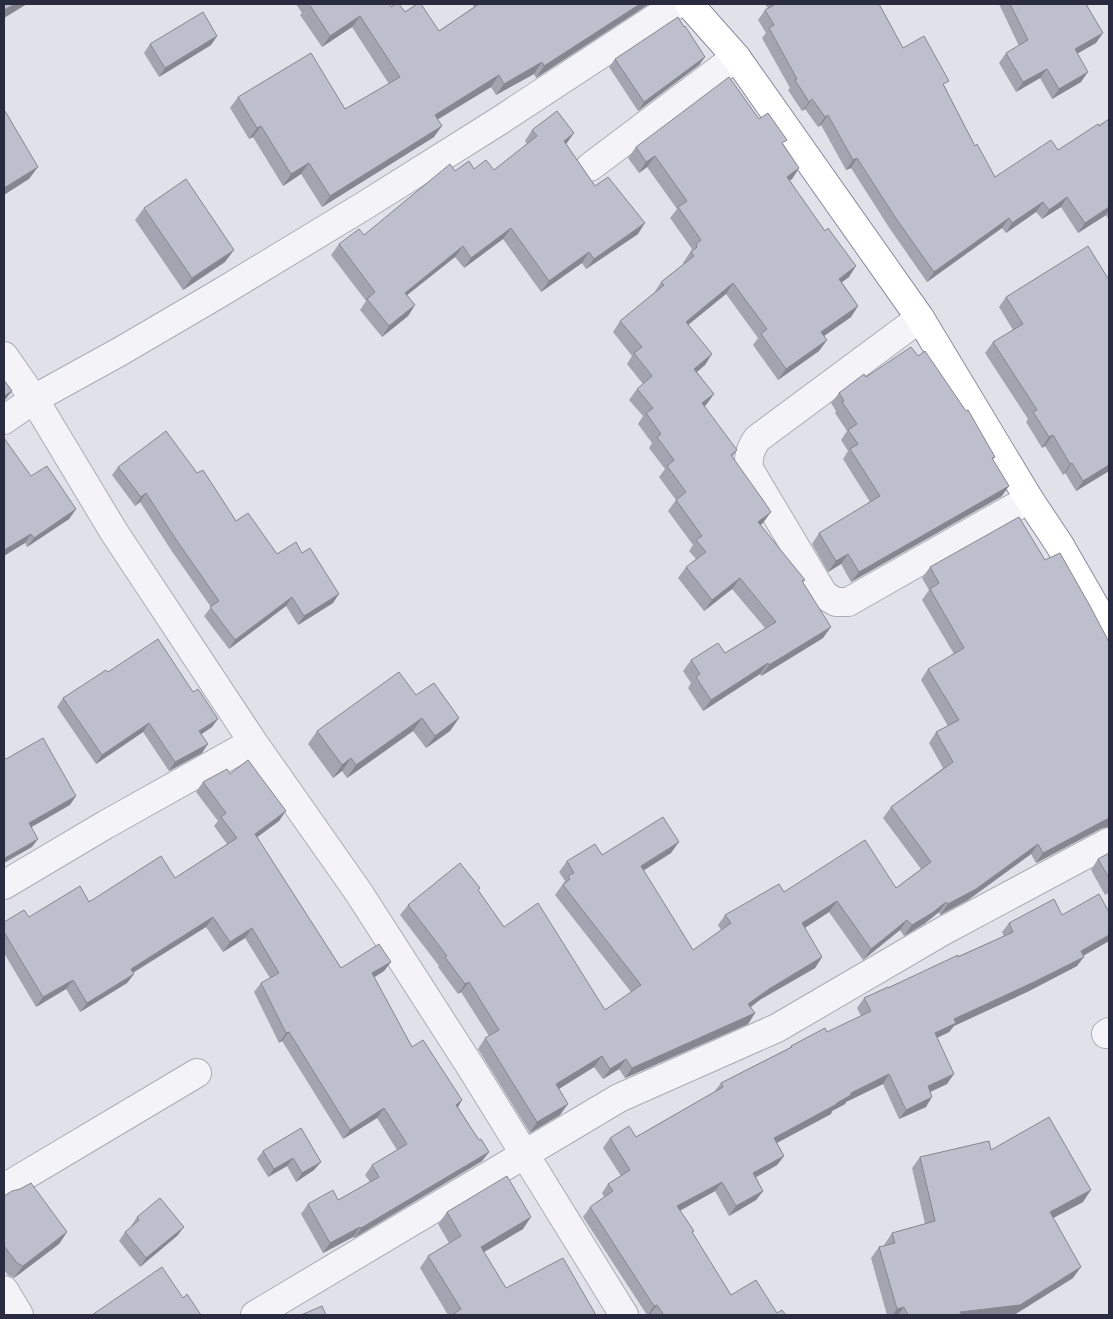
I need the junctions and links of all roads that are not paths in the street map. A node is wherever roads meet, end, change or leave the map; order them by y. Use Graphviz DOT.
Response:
graph roads {
  1 [pos="677,4"];
  2 [pos="689,4"];
  3 [pos="736,57"];
  4 [pos="590,167"];
  5 [pos="920,318"];
  6 [pos="4,356"];
  7 [pos="34,399"];
  8 [pos="4,420"];
  9 [pos="1029,499"];
  10 [pos="1109,631"];
  11 [pos="253,742"];
  12 [pos="1109,842"];
  13 [pos="4,885"];
  14 [pos="198,1073"];
  15 [pos="524,1155"];
  16 [pos="4,1188"];
  17 [pos="4,1290"];
  18 [pos="18,1315"];
  19 [pos="255,1315"];
  20 [pos="624,1315"];
  1 -- 7 [label="street"];
  2 -- 3 [label="highway"];
  3 -- 4 [label="street"];
  3 -- 5 [label="highway"];
  5 -- 9 [label="highway"];
  5 -- 9 [label="street"];
  6 -- 7 [label="street"];
  7 -- 8 [label="street"];
  7 -- 11 [label="street"];
  9 -- 10 [label="highway"];
  11 -- 13 [label="street"];
  11 -- 15 [label="street"];
  12 -- 15 [label="street"];
  14 -- 16 [label="street"];
  15 -- 19 [label="street"];
  15 -- 20 [label="street"];
  17 -- 18 [label="street"];
}
